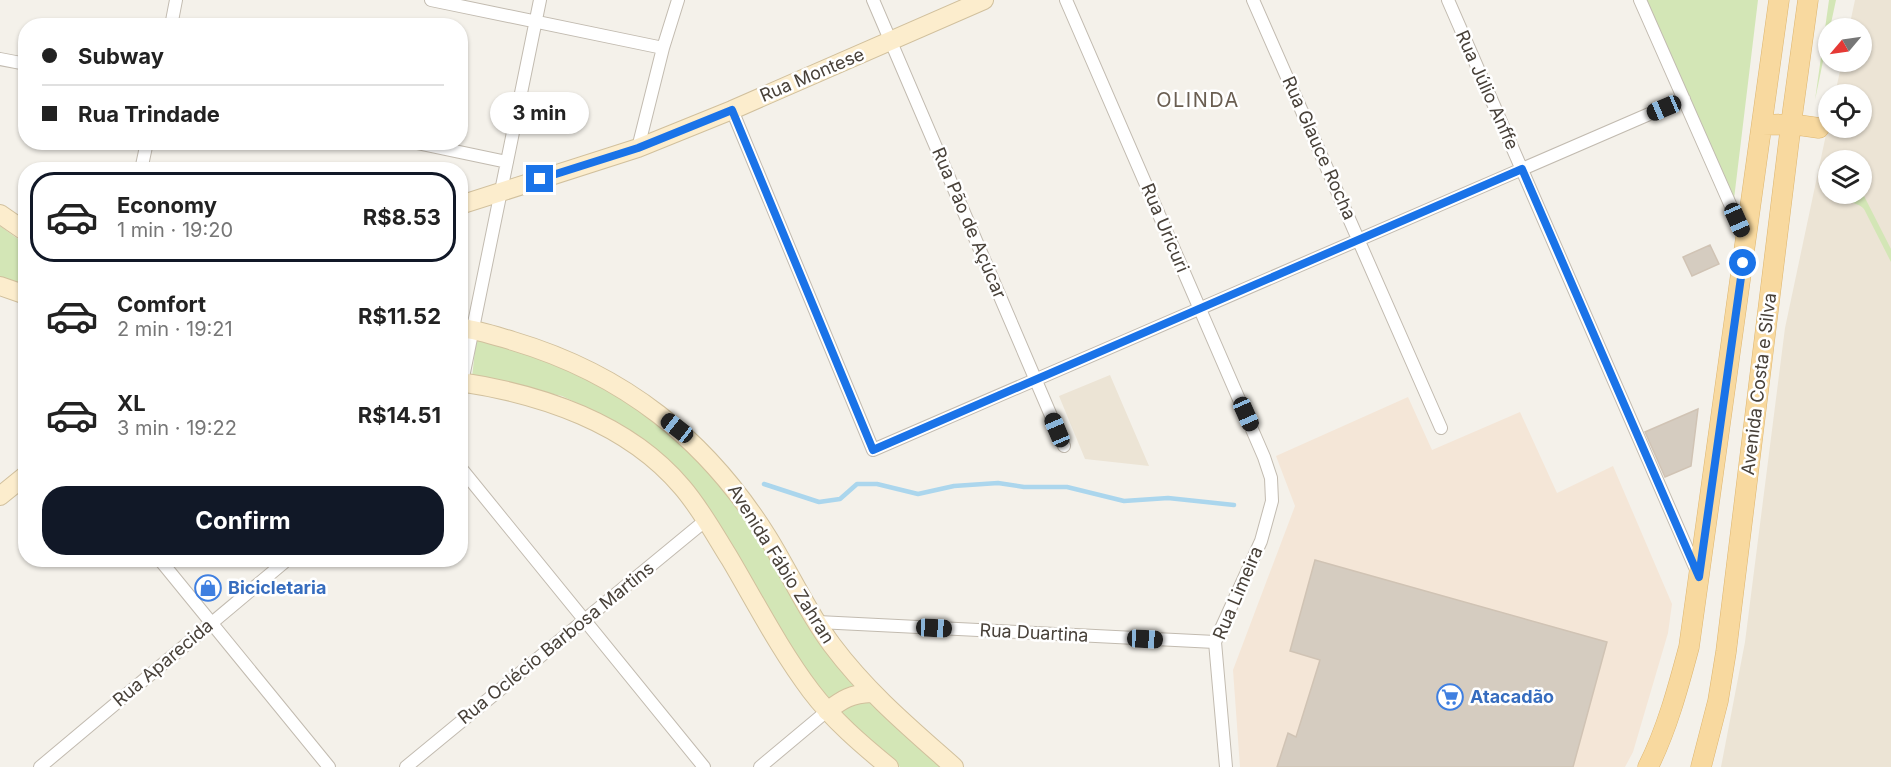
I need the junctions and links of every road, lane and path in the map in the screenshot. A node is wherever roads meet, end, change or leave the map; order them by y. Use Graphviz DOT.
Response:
graph roads {
  1 [pos="176,0"];
  2 [pos="431,0"];
  3 [pos="540,0"];
  4 [pos="678,0"];
  5 [pos="873,0"];
  6 [pos="984,0"];
  7 [pos="1066,0"];
  8 [pos="1253,0"];
  9 [pos="1448,0"];
  10 [pos="1640,0"];
  11 [pos="1779,0"];
  12 [pos="1808,0"];
  13 [pos="173,18"];
  14 [pos="536,21"];
  15 [pos="891,40"];
  16 [pos="663,48"];
  17 [pos="0,59"];
  18 [pos="18,62"];
  19 [pos="1684,99"];
  20 [pos="732,110"];
  21 [pos="1791,124"];
  22 [pos="1762,125"];
  23 [pos="1818,128"];
  24 [pos="638,148"];
  25 [pos="450,150"];
  26 [pos="507,162"];
  27 [pos="1522,169"];
  28 [pos="501,192"];
  29 [pos="468,202"];
  30 [pos="0,214"];
  31 [pos="18,226"];
  32 [pos="1359,240"];
  33 [pos="1746,240"];
  34 [pos="0,285"];
  35 [pos="18,292"];
  36 [pos="1200,309"];
  37 [pos="468,325"];
  38 [pos="468,329"];
  39 [pos="1036,380"];
  40 [pos="468,385"];
  41 [pos="1441,428"];
  42 [pos="1064,446"];
  43 [pos="1264,457"];
  44 [pos="468,478"];
  45 [pos="18,481"];
  46 [pos="0,495"];
  47 [pos="706,520"];
  48 [pos="166,567"];
  49 [pos="279,567"];
  50 [pos="1699,577"];
  51 [pos="585,620"];
  52 [pos="818,622"];
  53 [pos="211,623"];
  54 [pos="1215,642"];
  55 [pos="871,693"];
  56 [pos="827,711"];
  57 [pos="40,767"];
  58 [pos="330,767"];
  59 [pos="406,767"];
  60 [pos="705,767"];
  61 [pos="760,767"];
  62 [pos="889,767"];
  63 [pos="954,767"];
  64 [pos="1226,767"];
  65 [pos="1648,767"];
  66 [pos="1701,767"];
  1 -- 13 [label="street"];
  2 -- 14 [label="street"];
  3 -- 14 [label="street"];
  4 -- 16 [label="street"];
  5 -- 15 [label="street, Rua Pão de Açúcar"];
  6 -- 15 [label="main road, Rua Montese"];
  7 -- 36 [label="street, Rua Uricuri"];
  8 -- 32 [label="street, Rua Glauce Rocha"];
  9 -- 27 [label="street, Rua Júlio Anffe"];
  10 -- 19 [label="street"];
  11 -- 22 [label="main road, Avenida Costa e Silva"];
  12 -- 21 [label="main road, Avenida Costa e Silva"];
  14 -- 16 [label="street"];
  14 -- 26 [label="street"];
  15 -- 20 [label="main road, Rua Montese"];
  15 -- 39 [label="street, Rua Pão de Açúcar"];
  16 -- 24 [label="street"];
  17 -- 18 [label="street"];
  19 -- 27 [label="street"];
  19 -- 33 [label="street"];
  20 -- 24 [label="main road, Rua Montese"];
  20 -- 39 [label="street"];
  21 -- 22 [label="main road"];
  21 -- 23 [label="main road"];
  21 -- 66 [label="main road, Avenida Costa e Silva"];
  22 -- 33 [label="main road, Avenida Costa e Silva"];
  24 -- 28 [label="main road, Rua Montese"];
  25 -- 26 [label="street"];
  26 -- 28 [label="street"];
  27 -- 32 [label="street"];
  27 -- 50 [label="street, Rua Júlio Anffe"];
  28 -- 29 [label="main road, Rua Montese"];
  28 -- 37 [label="street"];
  30 -- 31 [label="main road"];
  32 -- 36 [label="street"];
  32 -- 41 [label="street, Rua Glauce Rocha"];
  33 -- 50 [label="main road, Avenida Costa e Silva"];
  34 -- 35 [label="main road"];
  36 -- 39 [label="street"];
  36 -- 43 [label="street, Rua Uricuri"];
  38 -- 52 [label="main road, Avenida Fábio Zahran"];
  39 -- 42 [label="street, Rua Pão de Açúcar"];
  40 -- 47 [label="main road"];
  43 -- 54 [label="street, Rua Limeira"];
  44 -- 51 [label="street"];
  45 -- 46 [label="main road"];
  47 -- 51 [label="street, Rua Oclécio Barbosa Martins"];
  47 -- 56 [label="main road"];
  48 -- 53 [label="street"];
  49 -- 53 [label="street, Rua Aparecida"];
  50 -- 65 [label="main road, Avenida Costa e Silva"];
  51 -- 59 [label="street, Rua Oclécio Barbosa Martins"];
  51 -- 60 [label="street"];
  52 -- 54 [label="street, Rua Duartina"];
  52 -- 55 [label="main road, Avenida Fábio Zahran"];
  53 -- 57 [label="street, Rua Aparecida"];
  53 -- 58 [label="street"];
  54 -- 64 [label="street, Rua Limeira"];
  55 -- 56 [label="main road"];
  55 -- 63 [label="main road, Avenida Fábio Zahran"];
  56 -- 61 [label="street"];
  56 -- 62 [label="main road"];
}
